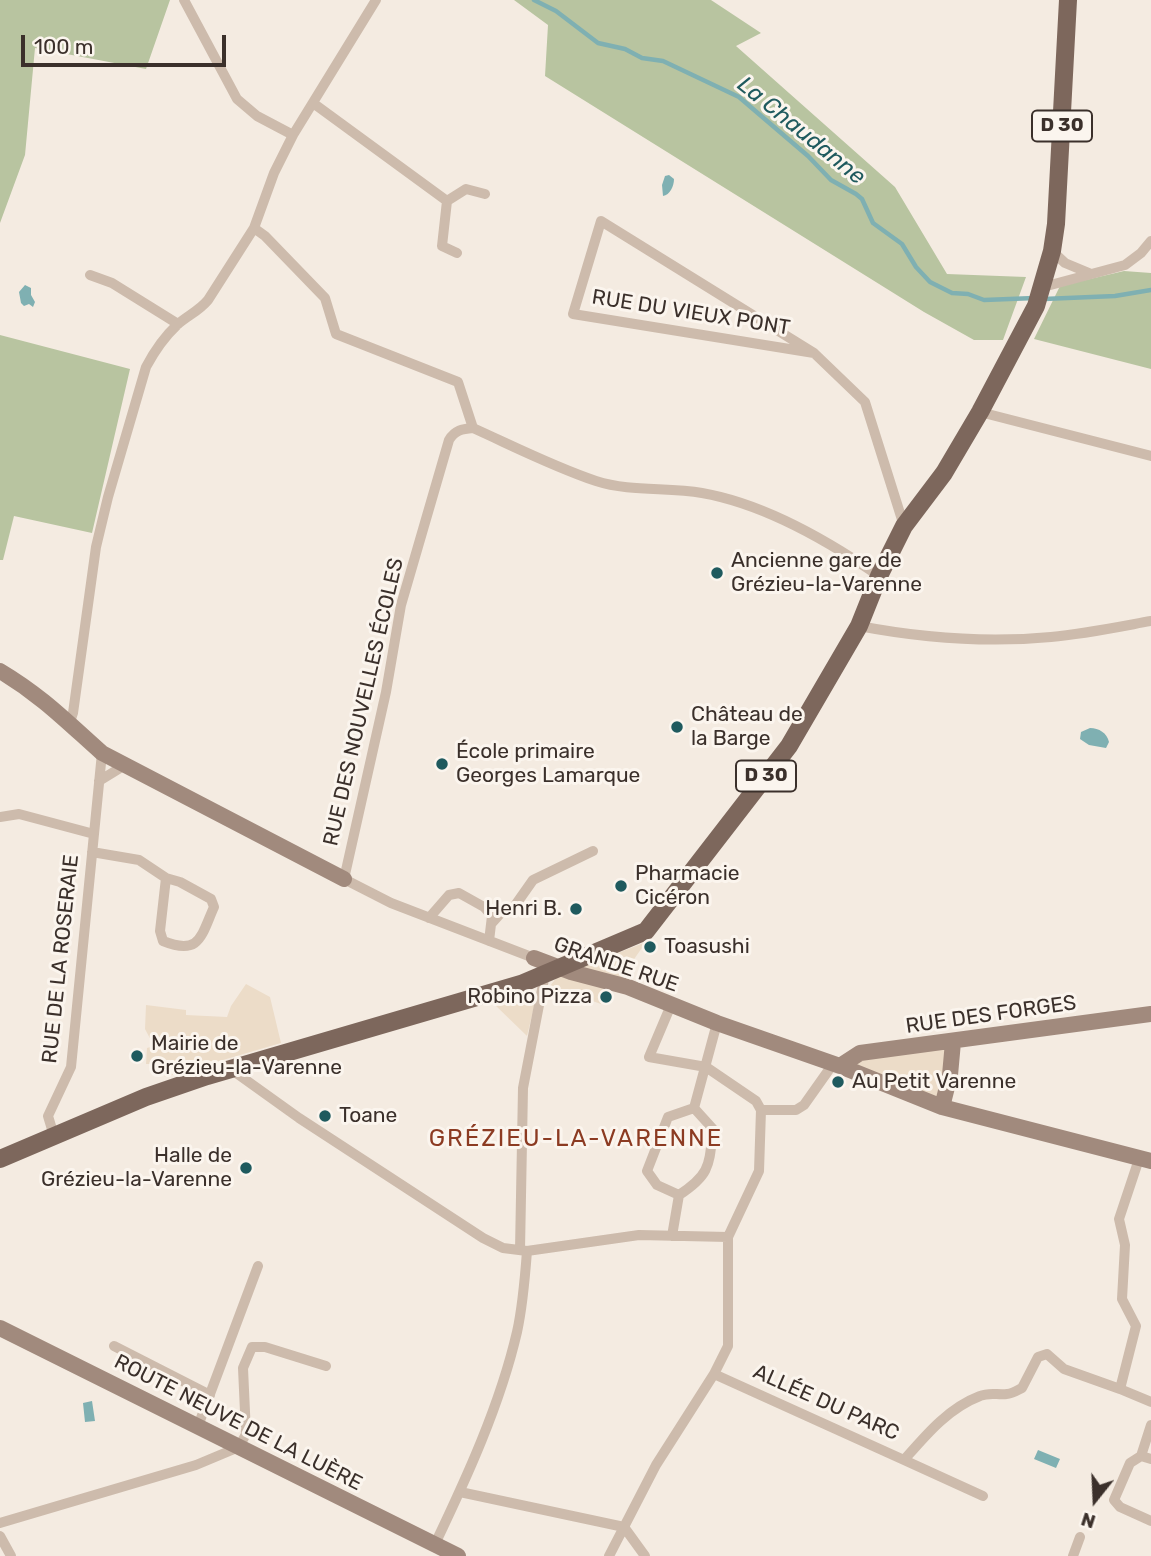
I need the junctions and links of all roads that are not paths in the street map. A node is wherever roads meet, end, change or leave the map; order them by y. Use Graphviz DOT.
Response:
graph roads {
  1 [pos="184,0"];
  2 [pos="376,0"];
  3 [pos="1068,0"];
  4 [pos="313,103"];
  5 [pos="293,135"];
  6 [pos="485,194"];
  7 [pos="447,201"];
  8 [pos="254,228"];
  9 [pos="1151,241"];
  10 [pos="1052,251"];
  11 [pos="457,253"];
  12 [pos="1146,254"];
  13 [pos="1088,273"];
  14 [pos="90,275"];
  15 [pos="1043,287"];
  16 [pos="178,324"];
  17 [pos="814,353"];
  18 [pos="980,412"];
  19 [pos="473,428"];
  20 [pos="1151,456"];
  21 [pos="905,526"];
  22 [pos="879,576"];
  23 [pos="1151,621"];
  24 [pos="859,626"];
  25 [pos="0,671"];
  26 [pos="70,722"];
  27 [pos="102,753"];
  28 [pos="125,765"];
  29 [pos="99,781"];
  30 [pos="0,817"];
  31 [pos="94,834"];
  32 [pos="593,851"];
  33 [pos="92,852"];
  34 [pos="166,878"];
  35 [pos="344,879"];
  36 [pos="429,918"];
  37 [pos="492,923"];
  38 [pos="489,941"];
  39 [pos="534,958"];
  40 [pos="552,971"];
  41 [pos="671,1006"];
  42 [pos="1151,1014"];
  43 [pos="717,1023"];
  44 [pos="953,1042"];
  45 [pos="836,1065"];
  46 [pos="706,1067"];
  47 [pos="232,1070"];
  48 [pos="942,1107"];
  49 [pos="694,1108"];
  50 [pos="761,1110"];
  51 [pos="54,1136"];
  52 [pos="0,1159"];
  53 [pos="1145,1160"];
  54 [pos="679,1195"];
  55 [pos="673,1236"];
  56 [pos="728,1237"];
  57 [pos="524,1251"];
  58 [pos="258,1266"];
  59 [pos="0,1328"];
  60 [pos="114,1346"];
  61 [pos="326,1366"];
  62 [pos="714,1374"];
  63 [pos="1121,1389"];
  64 [pos="210,1395"];
  65 [pos="1151,1402"];
  66 [pos="1151,1425"];
  67 [pos="198,1426"];
  68 [pos="239,1447"];
  69 [pos="1146,1457"];
  70 [pos="904,1460"];
  71 [pos="460,1492"];
  72 [pos="983,1496"];
  73 [pos="1151,1521"];
  74 [pos="0,1523"];
  75 [pos="624,1527"];
  76 [pos="0,1536"];
  77 [pos="1080,1537"];
  78 [pos="435,1544"];
  79 [pos="11,1556"];
  80 [pos="457,1556"];
  81 [pos="609,1556"];
  82 [pos="645,1556"];
  83 [pos="1073,1556"];
  1 -- 5 [label="street"];
  2 -- 4 [label="street"];
  3 -- 10 [label="main road, D 30"];
  4 -- 5 [label="street"];
  4 -- 7 [label="street"];
  5 -- 8 [label="street"];
  6 -- 7 [label="street"];
  7 -- 11 [label="street"];
  8 -- 16 [label="street"];
  8 -- 19 [label="street"];
  9 -- 12 [label="street"];
  10 -- 13 [label="street"];
  10 -- 15 [label="main road, D 30"];
  12 -- 13 [label="street"];
  13 -- 15 [label="street"];
  14 -- 16 [label="street"];
  15 -- 18 [label="main road, D 30"];
  16 -- 26 [label="street"];
  17 -- 17 [label="street, RUE DU VIEUX PONT"];
  17 -- 21 [label="street, RUE DU VIEUX PONT"];
  18 -- 20 [label="street"];
  18 -- 21 [label="main road, D 30"];
  19 -- 22 [label="street"];
  19 -- 35 [label="street, RUE DES NOUVELLES ÉCOLES"];
  21 -- 22 [label="main road, D 30"];
  22 -- 24 [label="main road, D 30"];
  23 -- 24 [label="street"];
  24 -- 40 [label="main road, D 30"];
  25 -- 26 [label="street, GRANDE RUE"];
  26 -- 27 [label="street, GRANDE RUE"];
  27 -- 28 [label="street, GRANDE RUE"];
  27 -- 29 [label="street, RUE DE LA ROSERAIE"];
  28 -- 29 [label="street"];
  28 -- 35 [label="street, GRANDE RUE"];
  29 -- 31 [label="street, RUE DE LA ROSERAIE"];
  30 -- 31 [label="street"];
  31 -- 33 [label="street, RUE DE LA ROSERAIE"];
  32 -- 37 [label="street"];
  33 -- 34 [label="street"];
  33 -- 51 [label="street, RUE DE LA ROSERAIE"];
  34 -- 34 [label="street"];
  35 -- 36 [label="street, GRANDE RUE"];
  36 -- 37 [label="street"];
  36 -- 38 [label="street, GRANDE RUE"];
  37 -- 38 [label="street"];
  38 -- 39 [label="street, GRANDE RUE"];
  39 -- 40 [label="street, GRANDE RUE"];
  40 -- 41 [label="street, GRANDE RUE"];
  40 -- 47 [label="main road, D 30"];
  40 -- 57 [label="street"];
  41 -- 43 [label="street, GRANDE RUE"];
  41 -- 46 [label="street"];
  42 -- 44 [label="street, RUE DES FORGES"];
  43 -- 45 [label="street, GRANDE RUE"];
  43 -- 46 [label="street"];
  44 -- 45 [label="street, RUE DES FORGES"];
  44 -- 48 [label="street"];
  45 -- 48 [label="street, GRANDE RUE"];
  45 -- 50 [label="street"];
  46 -- 49 [label="street"];
  46 -- 50 [label="street"];
  47 -- 51 [label="main road, D 30"];
  47 -- 57 [label="street"];
  48 -- 53 [label="street, GRANDE RUE"];
  49 -- 54 [label="street"];
  49 -- 54 [label="street"];
  50 -- 56 [label="street"];
  51 -- 52 [label="main road, D 30"];
  53 -- 63 [label="street"];
  54 -- 55 [label="street"];
  55 -- 56 [label="street"];
  55 -- 57 [label="street"];
  56 -- 62 [label="street"];
  57 -- 71 [label="street"];
  58 -- 64 [label="street"];
  59 -- 67 [label="street, ROUTE NEUVE DE LA LUÈRE"];
  60 -- 64 [label="street"];
  61 -- 68 [label="street"];
  62 -- 70 [label="street, ALLÉE DU PARC"];
  62 -- 75 [label="street"];
  63 -- 65 [label="street"];
  63 -- 70 [label="street, ALLÉE DU PARC"];
  64 -- 67 [label="street"];
  66 -- 69 [label="street"];
  67 -- 68 [label="street, ROUTE NEUVE DE LA LUÈRE"];
  68 -- 74 [label="street"];
  68 -- 78 [label="street, ROUTE NEUVE DE LA LUÈRE"];
  69 -- 73 [label="street"];
  70 -- 72 [label="street"];
  71 -- 75 [label="street"];
  71 -- 78 [label="street"];
  75 -- 81 [label="street"];
  75 -- 82 [label="street"];
  76 -- 79 [label="street"];
  77 -- 83 [label="street"];
  78 -- 80 [label="street, ROUTE NEUVE DE LA LUÈRE"];
}
